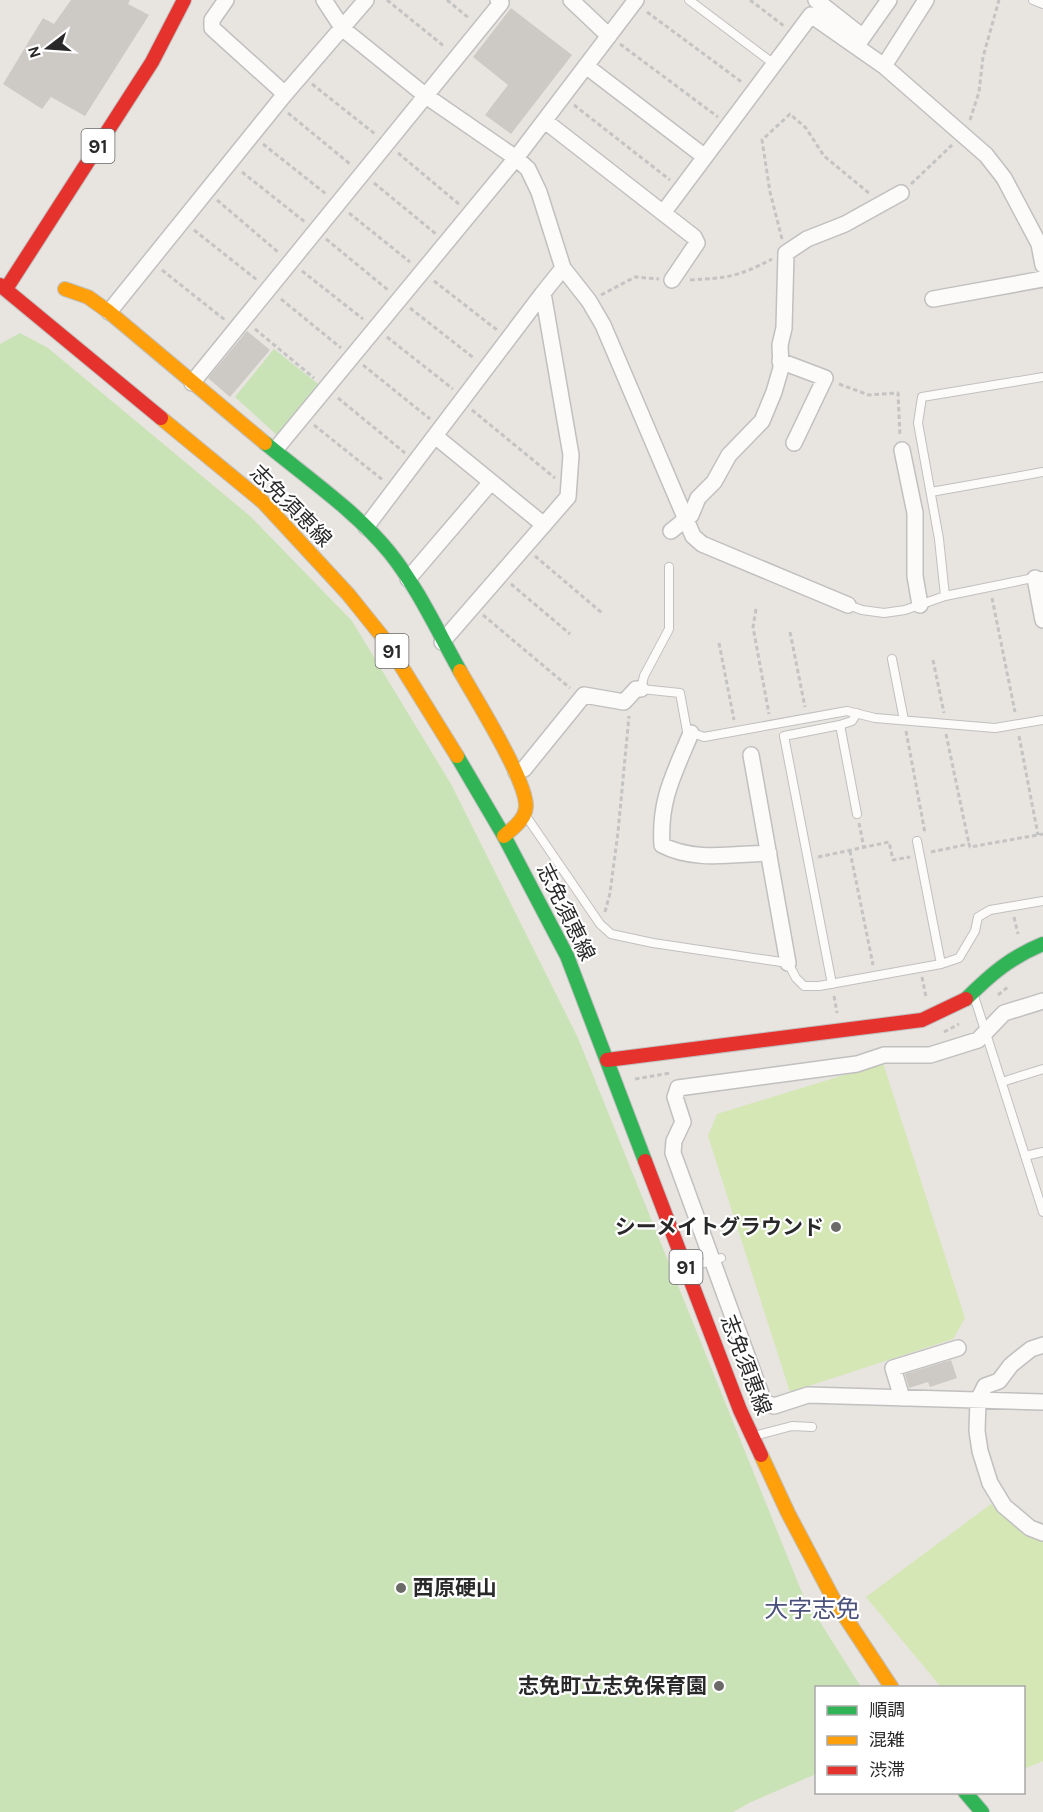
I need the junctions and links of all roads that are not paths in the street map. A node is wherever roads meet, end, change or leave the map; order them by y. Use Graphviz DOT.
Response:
graph roads {
  1 [pos="184,0"];
  2 [pos="226,0"];
  3 [pos="324,0"];
  4 [pos="366,0"];
  5 [pos="498,0"];
  6 [pos="571,0"];
  7 [pos="689,0"];
  8 [pos="816,0"];
  9 [pos="890,0"];
  10 [pos="926,0"];
  11 [pos="1033,0"];
  12 [pos="635,1"];
  13 [pos="1043,4"];
  14 [pos="343,29"];
  15 [pos="609,36"];
  16 [pos="859,42"];
  17 [pos="774,64"];
  18 [pos="586,66"];
  19 [pos="884,66"];
  20 [pos="426,96"];
  21 [pos="281,99"];
  22 [pos="544,121"];
  23 [pos="705,157"];
  24 [pos="516,158"];
  25 [pos="901,193"];
  26 [pos="663,213"];
  27 [pos="1041,242"];
  28 [pos="1043,265"];
  29 [pos="563,267"];
  30 [pos="1043,279"];
  31 [pos="672,280"];
  32 [pos="65,289"];
  33 [pos="2,291"];
  34 [pos="543,293"];
  35 [pos="933,298"];
  36 [pos="109,312"];
  37 [pos="780,361"];
  38 [pos="1043,377"];
  39 [pos="192,383"];
  40 [pos="438,432"];
  41 [pos="794,443"];
  42 [pos="275,450"];
  43 [pos="902,450"];
  44 [pos="1043,472"];
  45 [pos="491,482"];
  46 [pos="931,492"];
  47 [pos="686,520"];
  48 [pos="544,525"];
  49 [pos="366,527"];
  50 [pos="672,531"];
  51 [pos="669,567"];
  52 [pos="1039,577"];
  53 [pos="408,579"];
  54 [pos="945,596"];
  55 [pos="920,604"];
  56 [pos="848,605"];
  57 [pos="1043,620"];
  58 [pos="442,642"];
  59 [pos="892,659"];
  60 [pos="635,692"];
  61 [pos="857,713"];
  62 [pos="904,720"];
  63 [pos="1043,720"];
  64 [pos="840,725"];
  65 [pos="691,733"];
  66 [pos="751,755"];
  67 [pos="516,772"];
  68 [pos="857,814"];
  69 [pos="526,815"];
  70 [pos="504,836"];
  71 [pos="917,841"];
  72 [pos="769,853"];
  73 [pos="1043,901"];
  74 [pos="1043,944"];
  75 [pos="788,963"];
  76 [pos="941,964"];
  77 [pos="832,984"];
  78 [pos="973,991"];
  79 [pos="1043,1001"];
  80 [pos="986,1031"];
  81 [pos="607,1059"];
  82 [pos="1043,1069"];
  83 [pos="1002,1082"];
  84 [pos="1043,1152"];
  85 [pos="1025,1156"];
  86 [pos="1043,1212"];
  87 [pos="721,1258"];
  88 [pos="687,1268"];
  89 [pos="1043,1345"];
  90 [pos="958,1348"];
  91 [pos="902,1398"];
  92 [pos="978,1400"];
  93 [pos="1043,1402"];
  94 [pos="812,1427"];
  95 [pos="753,1437"];
  96 [pos="1043,1533"];
  97 [pos="891,1686"];
  98 [pos="967,1794"];
  99 [pos="982,1812"];
  1 -- 33 [label="main road, 志免須恵線 / 91"];
  2 -- 21 [label="street"];
  3 -- 14 [label="street"];
  4 -- 14 [label="street"];
  5 -- 20 [label="street"];
  6 -- 15 [label="street"];
  7 -- 17 [label="lane"];
  8 -- 16 [label="street"];
  9 -- 16 [label="street"];
  10 -- 19 [label="street"];
  11 -- 13 [label="lane"];
  12 -- 15 [label="street"];
  14 -- 20 [label="street"];
  14 -- 21 [label="street"];
  15 -- 18 [label="street"];
  16 -- 17 [label="street"];
  16 -- 19 [label="street"];
  17 -- 23 [label="street"];
  18 -- 22 [label="street"];
  18 -- 23 [label="street"];
  19 -- 27 [label="street"];
  20 -- 24 [label="street"];
  20 -- 39 [label="street"];
  21 -- 36 [label="street"];
  22 -- 24 [label="street"];
  22 -- 26 [label="street"];
  23 -- 26 [label="street"];
  24 -- 29 [label="street"];
  24 -- 42 [label="street"];
  25 -- 37 [label="street"];
  26 -- 31 [label="street"];
  27 -- 28 [label="street"];
  29 -- 34 [label="street"];
  29 -- 47 [label="street"];
  30 -- 35 [label="street"];
  32 -- 36 [label="main road"];
  33 -- 70 [label="main road, 志免須恵線 / 91"];
  34 -- 40 [label="street"];
  34 -- 48 [label="street"];
  36 -- 39 [label="main road"];
  37 -- 41 [label="street"];
  37 -- 47 [label="street"];
  38 -- 46 [label="lane"];
  39 -- 42 [label="main road"];
  40 -- 45 [label="street"];
  40 -- 49 [label="street"];
  42 -- 49 [label="main road"];
  43 -- 55 [label="street"];
  44 -- 46 [label="lane"];
  45 -- 48 [label="street"];
  45 -- 53 [label="street"];
  46 -- 54 [label="lane"];
  47 -- 50 [label="street"];
  47 -- 56 [label="street"];
  48 -- 58 [label="street"];
  49 -- 53 [label="main road"];
  51 -- 60 [label="lane"];
  52 -- 54 [label="lane"];
  52 -- 57 [label="street"];
  53 -- 58 [label="main road"];
  54 -- 55 [label="lane"];
  55 -- 56 [label="lane"];
  58 -- 67 [label="main road"];
  59 -- 62 [label="lane"];
  60 -- 65 [label="lane"];
  60 -- 67 [label="street"];
  61 -- 62 [label="lane"];
  61 -- 64 [label="lane"];
  61 -- 65 [label="lane"];
  62 -- 63 [label="lane"];
  64 -- 68 [label="lane"];
  64 -- 77 [label="lane"];
  65 -- 72 [label="street"];
  66 -- 72 [label="street"];
  67 -- 69 [label="main road"];
  69 -- 70 [label="main road"];
  69 -- 75 [label="lane"];
  70 -- 81 [label="main road, 志免須恵線 / 91"];
  71 -- 76 [label="lane"];
  72 -- 75 [label="street"];
  73 -- 76 [label="lane"];
  74 -- 78 [label="main road"];
  75 -- 77 [label="lane"];
  76 -- 77 [label="lane"];
  78 -- 80 [label="lane"];
  78 -- 81 [label="main road"];
  79 -- 80 [label="street"];
  80 -- 83 [label="lane"];
  80 -- 91 [label="street"];
  81 -- 88 [label="main road, 志免須恵線 / 91"];
  82 -- 83 [label="lane"];
  83 -- 85 [label="lane"];
  84 -- 85 [label="lane"];
  85 -- 86 [label="lane"];
  87 -- 88 [label="lane"];
  88 -- 95 [label="main road, 志免須恵線 / 91"];
  89 -- 92 [label="street"];
  90 -- 91 [label="street"];
  91 -- 92 [label="street"];
  92 -- 93 [label="street"];
  92 -- 96 [label="street"];
  94 -- 95 [label="lane"];
  95 -- 97 [label="main road, 志免須恵線 / 91"];
  98 -- 99 [label="main road"];
}
